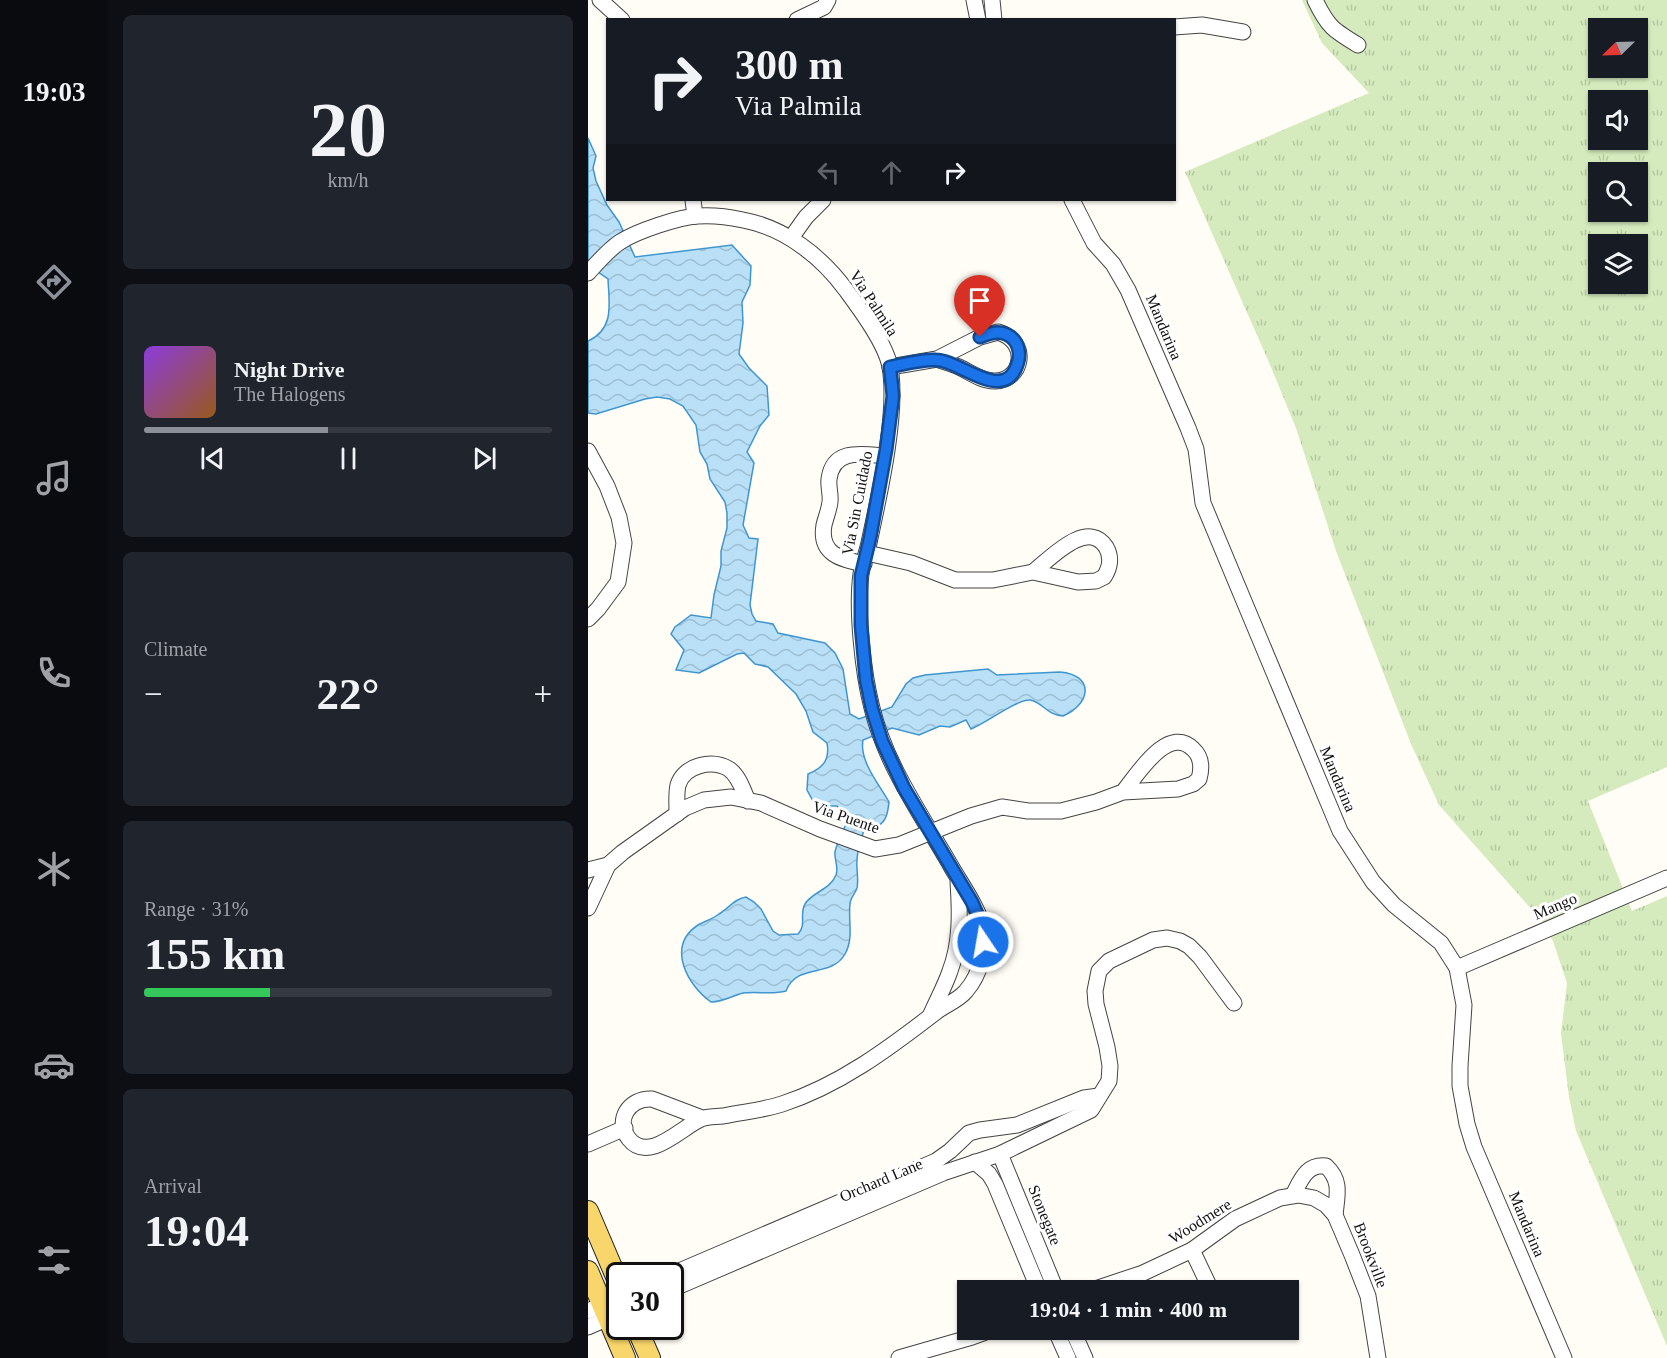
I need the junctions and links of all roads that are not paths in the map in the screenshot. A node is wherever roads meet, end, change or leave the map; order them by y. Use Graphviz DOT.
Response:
graph roads {
  1 [pos="600,0"];
  2 [pos="828,0"];
  3 [pos="974,0"];
  4 [pos="992,0"];
  5 [pos="1315,0"];
  6 [pos="620,18"];
  7 [pos="801,18"];
  8 [pos="978,18"];
  9 [pos="994,18"];
  10 [pos="1176,27"];
  11 [pos="1243,32"];
  12 [pos="1358,45"];
  13 [pos="693,201"];
  14 [pos="822,201"];
  15 [pos="1073,201"];
  16 [pos="695,216"];
  17 [pos="791,238"];
  18 [pos="588,273"];
  19 [pos="937,359"];
  20 [pos="890,367"];
  21 [pos="588,451"];
  22 [pos="885,456"];
  23 [pos="865,559"];
  24 [pos="1033,572"];
  25 [pos="588,619"];
  26 [pos="1123,792"];
  27 [pos="748,801"];
  28 [pos="677,814"];
  29 [pos="931,830"];
  30 [pos="608,865"];
  31 [pos="588,870"];
  32 [pos="958,877"];
  33 [pos="1667,878"];
  34 [pos="588,908"];
  35 [pos="953,960"];
  36 [pos="980,967"];
  37 [pos="1457,968"];
  38 [pos="1234,1003"];
  39 [pos="929,1017"];
  40 [pos="1099,1096"];
  41 [pos="702,1118"];
  42 [pos="625,1128"];
  43 [pos="987,1130"];
  44 [pos="588,1144"];
  45 [pos="998,1154"];
  46 [pos="975,1162"];
  47 [pos="1293,1196"];
  48 [pos="1331,1210"];
  49 [pos="588,1211"];
  50 [pos="1192,1250"];
  51 [pos="610,1262"];
  52 [pos="684,1269"];
  53 [pos="588,1271"];
  54 [pos="1035,1280"];
  55 [pos="1052,1280"];
  56 [pos="1122,1280"];
  57 [pos="1206,1280"];
  58 [pos="684,1284"];
  59 [pos="606,1307"];
  60 [pos="606,1310"];
  61 [pos="588,1327"];
  62 [pos="618,1340"];
  63 [pos="642,1340"];
  64 [pos="962,1340"];
  65 [pos="1061,1340"];
  66 [pos="1077,1340"];
  67 [pos="625,1358"];
  68 [pos="650,1358"];
  69 [pos="899,1358"];
  70 [pos="1068,1358"];
  71 [pos="1085,1358"];
  72 [pos="1378,1358"];
  73 [pos="1564,1358"];
  1 -- 6 [label="street"];
  2 -- 7 [label="street"];
  3 -- 8 [label="street"];
  4 -- 9 [label="street"];
  5 -- 12 [label="street"];
  10 -- 11 [label="street"];
  13 -- 16 [label="street"];
  14 -- 17 [label="street"];
  15 -- 37 [label="street, Mandarina"];
  16 -- 17 [label="street, Via Palmila"];
  16 -- 18 [label="street, Via Palmila"];
  17 -- 20 [label="street, Via Palmila"];
  19 -- 19 [label="street"];
  19 -- 20 [label="street"];
  20 -- 22 [label="street, Via Sin Cuidado"];
  21 -- 25 [label="street"];
  22 -- 23 [label="street, Via Sin Cuidado"];
  22 -- 23 [label="street"];
  23 -- 24 [label="street"];
  23 -- 29 [label="street, Via Sin Cuidado"];
  24 -- 24 [label="street"];
  26 -- 26 [label="street, Via Puente"];
  26 -- 29 [label="street, Via Puente"];
  27 -- 28 [label="street, Via Puente"];
  27 -- 28 [label="street"];
  27 -- 29 [label="street, Via Puente"];
  28 -- 30 [label="street, Via Puente"];
  29 -- 32 [label="street, Via Sin Cuidado"];
  30 -- 31 [label="street, Via Puente"];
  30 -- 34 [label="street, Via Puente"];
  32 -- 35 [label="street, Via Sin Cuidado"];
  32 -- 36 [label="street, Via Sin Cuidado"];
  33 -- 37 [label="street, Mango"];
  35 -- 36 [label="street"];
  35 -- 39 [label="street, Via Sin Cuidado"];
  36 -- 39 [label="street, Via Sin Cuidado"];
  37 -- 73 [label="street, Mandarina"];
  38 -- 40 [label="street, Orchard Lane"];
  39 -- 41 [label="street, Via Sin Cuidado"];
  40 -- 43 [label="street, Orchard Lane"];
  40 -- 45 [label="street, Orchard Lane"];
  41 -- 42 [label="street, Via Sin Cuidado"];
  41 -- 42 [label="street"];
  42 -- 44 [label="street"];
  43 -- 45 [label="street, Stonegate"];
  43 -- 52 [label="street, Orchard Lane"];
  45 -- 46 [label="street, Orchard Lane"];
  45 -- 55 [label="street, Stonegate"];
  46 -- 54 [label="street, Stonegate"];
  46 -- 58 [label="street, Orchard Lane"];
  47 -- 48 [label="street, Woodmere"];
  47 -- 48 [label="street"];
  47 -- 50 [label="street, Woodmere"];
  48 -- 72 [label="street, Brookville"];
  49 -- 51 [label="main road"];
  50 -- 56 [label="street, Woodmere"];
  50 -- 57 [label="street"];
  53 -- 59 [label="main road"];
  60 -- 61 [label="street"];
  62 -- 67 [label="main road"];
  63 -- 68 [label="main road"];
  64 -- 69 [label="street"];
  65 -- 70 [label="street"];
  66 -- 71 [label="street"];
}
